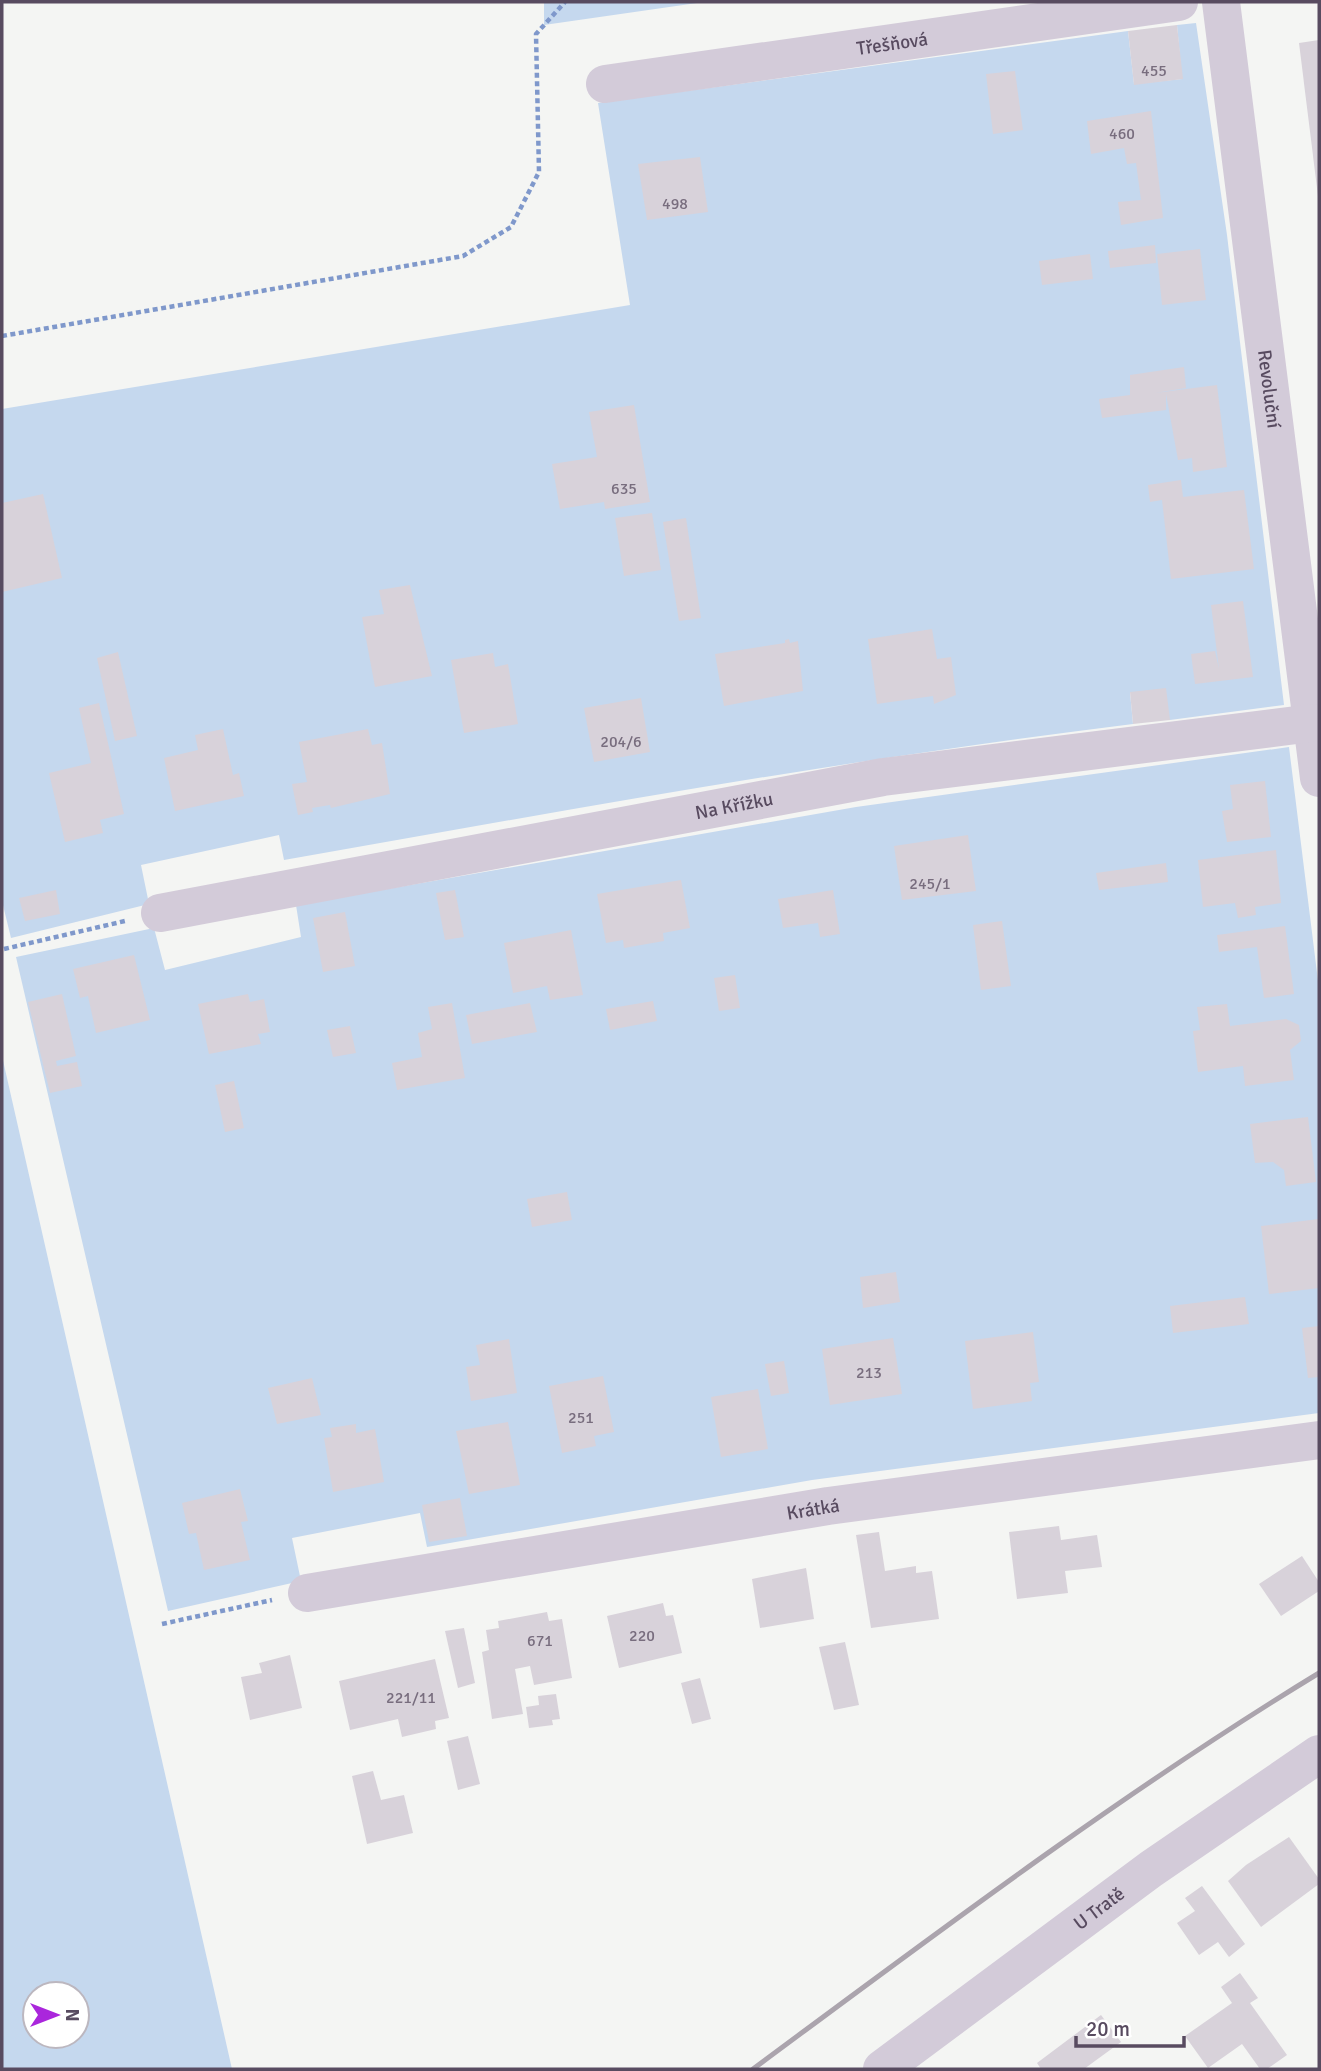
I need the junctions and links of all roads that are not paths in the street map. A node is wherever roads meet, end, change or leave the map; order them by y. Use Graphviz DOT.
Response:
graph roads {
  1 [pos="1179,2"];
  2 [pos="1221,2"];
  3 [pos="605,84"];
  4 [pos="1312,723"];
  5 [pos="1319,778"];
  6 [pos="160,913"];
  7 [pos="1319,1440"];
  8 [pos="307,1593"];
  9 [pos="1319,1754"];
  10 [pos="882,2069"];
  1 -- 3 [label="street, Třešňová"];
  2 -- 4 [label="street, Revoluční"];
  4 -- 5 [label="street, Revoluční"];
  4 -- 6 [label="street, Na Křížku"];
  7 -- 8 [label="street, Krátká"];
  9 -- 10 [label="street, U Tratě"];
}
